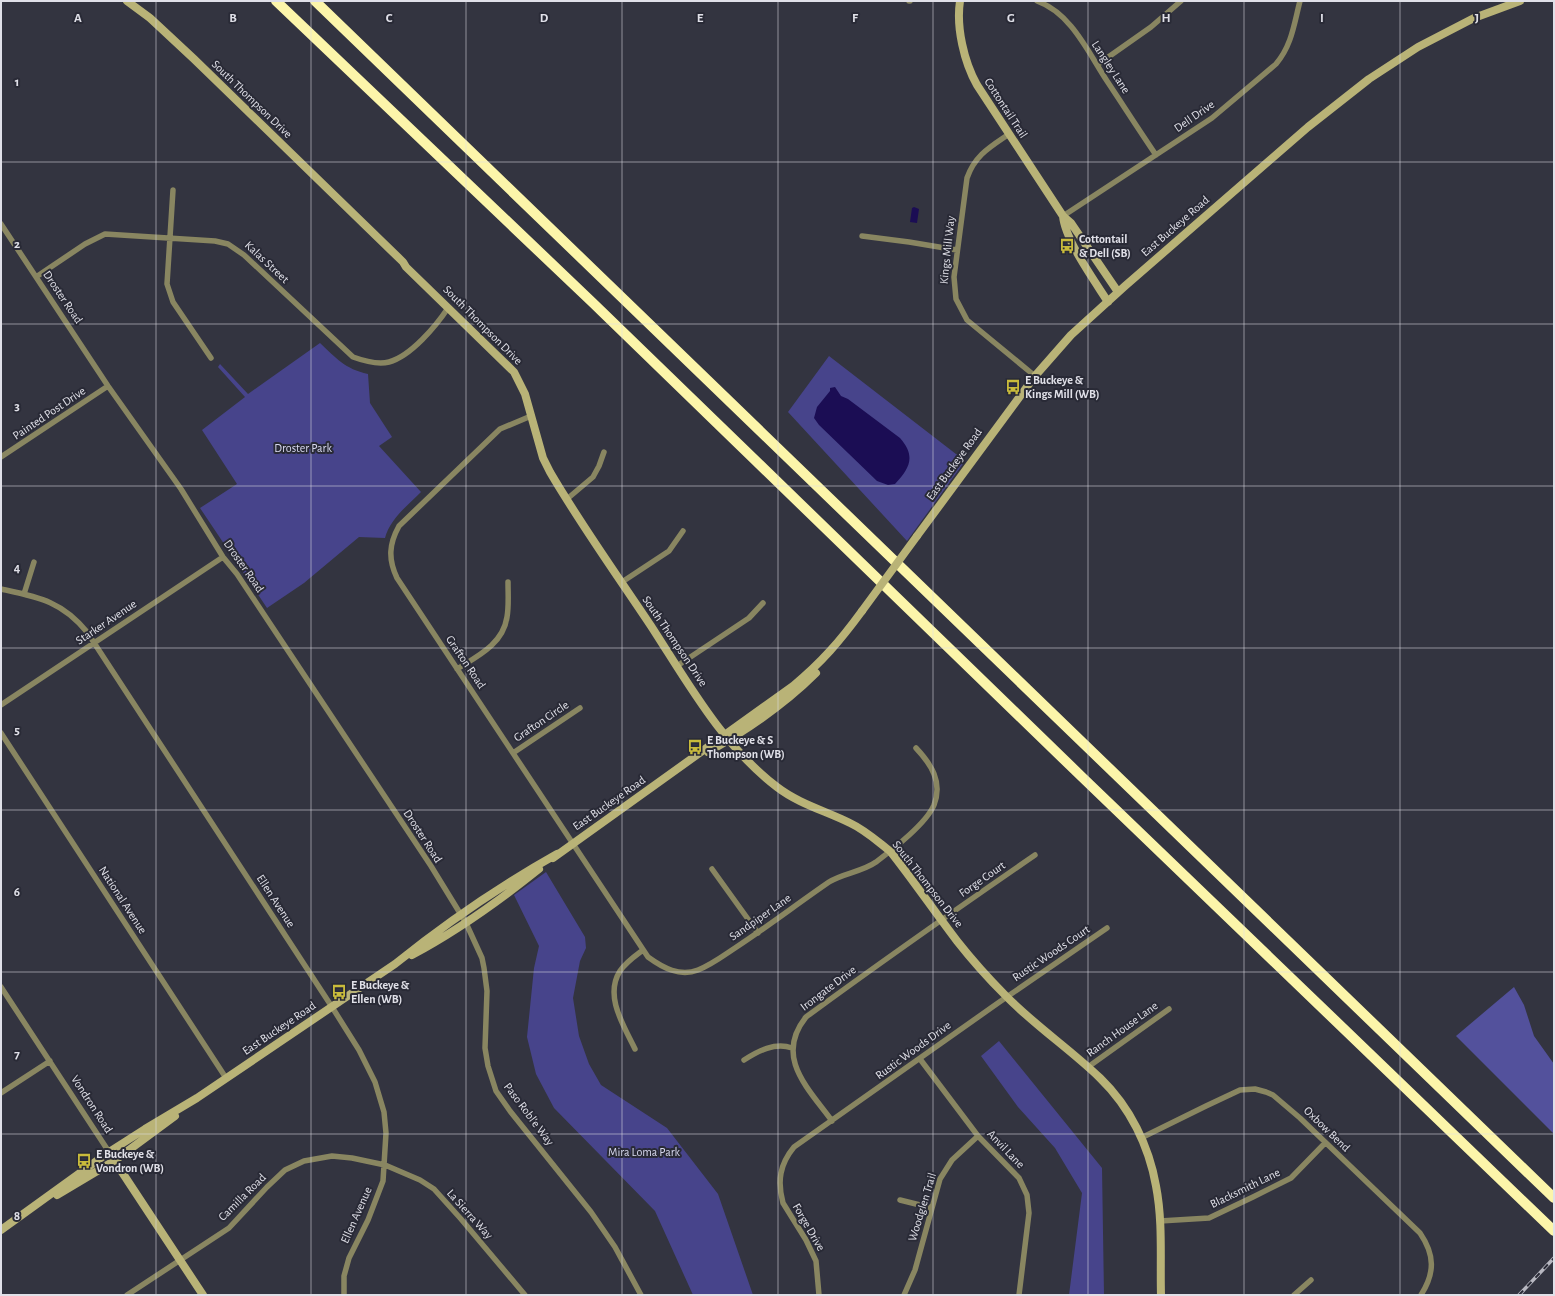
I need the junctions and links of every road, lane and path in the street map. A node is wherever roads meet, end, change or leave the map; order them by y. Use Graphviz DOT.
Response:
graph roads {
  1 [pos="127,1"];
  2 [pos="276,1"];
  3 [pos="314,1"];
  4 [pos="960,1"];
  5 [pos="1038,1"];
  6 [pos="1181,1"];
  7 [pos="1300,1"];
  8 [pos="1520,1"];
  9 [pos="1097,65"];
  10 [pos="1009,134"];
  11 [pos="1156,155"];
  12 [pos="172,190"];
  13 [pos="1062,216"];
  14 [pos="1,224"];
  15 [pos="862,236"];
  16 [pos="169,238"];
  17 [pos="957,250"];
  18 [pos="36,277"];
  19 [pos="1118,292"];
  20 [pos="1108,302"];
  21 [pos="448,308"];
  22 [pos="211,358"];
  23 [pos="1035,376"];
  24 [pos="108,386"];
  25 [pos="531,416"];
  26 [pos="604,452"];
  27 [pos="1,458"];
  28 [pos="567,499"];
  29 [pos="684,531"];
  30 [pos="223,557"];
  31 [pos="34,562"];
  32 [pos="508,582"];
  33 [pos="622,582"];
  34 [pos="1,589"];
  35 [pos="24,594"];
  36 [pos="763,603"];
  37 [pos="94,643"];
  38 [pos="677,666"];
  39 [pos="457,669"];
  40 [pos="1,706"];
  41 [pos="580,708"];
  42 [pos="1,733"];
  43 [pos="726,738"];
  44 [pos="916,748"];
  45 [pos="513,753"];
  46 [pos="572,843"];
  47 [pos="890,851"];
  48 [pos="557,854"];
  49 [pos="1035,855"];
  50 [pos="712,869"];
  51 [pos="461,915"];
  52 [pos="941,920"];
  53 [pos="466,923"];
  54 [pos="1107,928"];
  55 [pos="758,933"];
  56 [pos="643,950"];
  57 [pos="395,964"];
  58 [pos="1,987"];
  59 [pos="1006,997"];
  60 [pos="332,1007"];
  61 [pos="1169,1009"];
  62 [pos="792,1048"];
  63 [pos="635,1049"];
  64 [pos="920,1059"];
  65 [pos="744,1060"];
  66 [pos="50,1061"];
  67 [pos="1088,1067"];
  68 [pos="226,1078"];
  69 [pos="1,1093"];
  70 [pos="197,1098"];
  71 [pos="832,1122"];
  72 [pos="978,1136"];
  73 [pos="1142,1138"];
  74 [pos="1325,1143"];
  75 [pos="109,1152"];
  76 [pos="114,1161"];
  77 [pos="385,1165"];
  78 [pos="1554,1198"];
  79 [pos="900,1200"];
  80 [pos="932,1208"];
  81 [pos="28,1211"];
  82 [pos="1160,1221"];
  83 [pos="1,1230"];
  84 [pos="1552,1230"];
  85 [pos="180,1260"];
  86 [pos="1311,1280"];
  87 [pos="127,1295"];
  88 [pos="203,1295"];
  89 [pos="344,1295"];
  90 [pos="525,1295"];
  91 [pos="641,1295"];
  92 [pos="819,1295"];
  93 [pos="904,1295"];
  94 [pos="1019,1295"];
  95 [pos="1161,1295"];
  96 [pos="1294,1295"];
  97 [pos="1421,1295"];
  1 -- 21 [label="main road, South Thompson Drive"];
  2 -- 84 [label="highway"];
  3 -- 78 [label="highway"];
  4 -- 10 [label="main road, Cottontail Trail"];
  5 -- 9 [label="street, Langley Lane"];
  6 -- 9 [label="street"];
  7 -- 11 [label="street, Dell Drive"];
  8 -- 19 [label="main road, East Buckeye Road"];
  9 -- 11 [label="street, Langley Lane"];
  10 -- 13 [label="main road, Cottontail Trail"];
  10 -- 17 [label="street, Kings Mill Way"];
  11 -- 13 [label="street, Dell Drive"];
  12 -- 16 [label="street"];
  13 -- 19 [label="main road, Cottontail Trail"];
  13 -- 20 [label="main road, Cottontail Trail"];
  14 -- 18 [label="street, Droster Road"];
  15 -- 17 [label="street"];
  16 -- 18 [label="street, Kalas Street"];
  16 -- 21 [label="street, Kalas Street"];
  16 -- 22 [label="street"];
  17 -- 23 [label="street, Kings Mill Way"];
  18 -- 24 [label="street, Droster Road"];
  19 -- 20 [label="main road, East Buckeye Road"];
  20 -- 23 [label="main road, East Buckeye Road"];
  21 -- 25 [label="main road, South Thompson Drive"];
  23 -- 43 [label="main road, East Buckeye Road, bridge"];
  24 -- 27 [label="street, Painted Post Drive"];
  24 -- 30 [label="street, Droster Road"];
  25 -- 28 [label="main road, South Thompson Drive"];
  25 -- 39 [label="street, Grafton Road"];
  26 -- 28 [label="street"];
  28 -- 33 [label="main road, South Thompson Drive"];
  29 -- 33 [label="street"];
  30 -- 37 [label="street, Starker Avenue"];
  30 -- 51 [label="street, Droster Road"];
  31 -- 35 [label="street"];
  32 -- 39 [label="street"];
  33 -- 38 [label="main road, South Thompson Drive"];
  34 -- 35 [label="street, Ellen Avenue"];
  35 -- 37 [label="street, Ellen Avenue"];
  36 -- 38 [label="street"];
  37 -- 40 [label="street, Starker Avenue"];
  37 -- 60 [label="street, Ellen Avenue"];
  38 -- 43 [label="main road, South Thompson Drive"];
  39 -- 45 [label="street, Grafton Road"];
  41 -- 45 [label="street, Grafton Circle"];
  42 -- 68 [label="street, National Avenue"];
  43 -- 46 [label="main road, East Buckeye Road"];
  43 -- 47 [label="main road, South Thompson Drive"];
  44 -- 47 [label="street, Sandpiper Lane"];
  45 -- 46 [label="street, Grafton Road"];
  46 -- 48 [label="main road, East Buckeye Road"];
  46 -- 56 [label="street, Grafton Road"];
  47 -- 52 [label="main road, South Thompson Drive"];
  47 -- 55 [label="street, Sandpiper Lane"];
  48 -- 51 [label="main road, East Buckeye Road"];
  48 -- 53 [label="main road, East Buckeye Road"];
  49 -- 52 [label="street, Forge Court"];
  50 -- 55 [label="street"];
  51 -- 53 [label="street, Droster Road"];
  51 -- 57 [label="main road, East Buckeye Road"];
  52 -- 59 [label="main road, South Thompson Drive"];
  52 -- 62 [label="street, Irongate Drive"];
  53 -- 57 [label="main road, East Buckeye Road"];
  53 -- 91 [label="street, Paso Robl'e Way"];
  54 -- 59 [label="street, Rustic Woods Court"];
  55 -- 56 [label="street, Sandpiper Lane"];
  56 -- 63 [label="street"];
  57 -- 60 [label="main road, East Buckeye Road"];
  58 -- 66 [label="street, Vondron Road"];
  59 -- 64 [label="street, Rustic Woods Drive"];
  59 -- 67 [label="main road, South Thompson Drive"];
  60 -- 68 [label="main road, East Buckeye Road"];
  60 -- 77 [label="street, Ellen Avenue"];
  61 -- 67 [label="street, Ranch House Lane"];
  62 -- 65 [label="street"];
  62 -- 71 [label="street, Irongate Drive"];
  64 -- 71 [label="street, Rustic Woods Drive"];
  64 -- 72 [label="street, Anvil Lane"];
  66 -- 69 [label="street"];
  66 -- 75 [label="street, Vondron Road"];
  67 -- 73 [label="main road, South Thompson Drive"];
  68 -- 70 [label="main road, East Buckeye Road"];
  70 -- 75 [label="main road, East Buckeye Road"];
  70 -- 76 [label="main road, East Buckeye Road"];
  71 -- 92 [label="street, Forge Drive"];
  72 -- 80 [label="street, Woodglen Trail"];
  72 -- 94 [label="street, Anvil Lane"];
  73 -- 74 [label="street, Oxbow Bend"];
  73 -- 82 [label="main road, South Thompson Drive"];
  74 -- 82 [label="street, Blacksmith Lane"];
  74 -- 97 [label="street, Oxbow Bend"];
  75 -- 76 [label="main road, Vondron Road"];
  75 -- 81 [label="main road, East Buckeye Road"];
  76 -- 81 [label="main road, East Buckeye Road"];
  76 -- 85 [label="main road, Vondron Road"];
  77 -- 85 [label="street, Camilla Road"];
  77 -- 89 [label="street, Ellen Avenue"];
  77 -- 90 [label="street, La Sierra Way"];
  79 -- 80 [label="street"];
  80 -- 93 [label="street, Woodglen Trail"];
  81 -- 83 [label="main road, East Buckeye Road"];
  82 -- 95 [label="main road, South Thompson Drive"];
  85 -- 87 [label="street, Camilla Road"];
  85 -- 88 [label="main road, Vondron Road"];
  86 -- 96 [label="street"];
}
